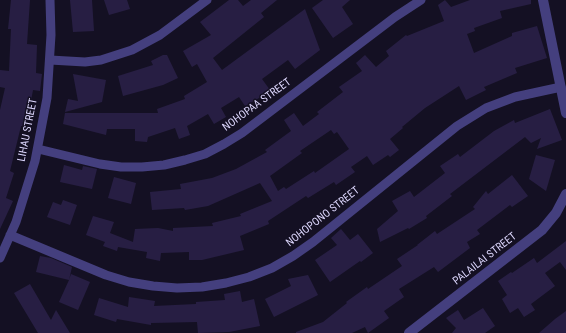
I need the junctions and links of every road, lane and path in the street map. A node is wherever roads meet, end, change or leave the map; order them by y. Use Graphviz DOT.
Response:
graph roads {
  1 [pos="50,0"];
  2 [pos="206,0"];
  3 [pos="421,0"];
  4 [pos="543,0"];
  5 [pos="50,60"];
  6 [pos="561,87"];
  7 [pos="566,113"];
  8 [pos="38,149"];
  9 [pos="566,194"];
  10 [pos="10,235"];
  11 [pos="0,258"];
  12 [pos="409,333"];
  1 -- 5 [label="street, LIHAU STREET"];
  2 -- 5 [label="street"];
  3 -- 8 [label="street, NOHOPAA STREET"];
  4 -- 6 [label="street"];
  5 -- 8 [label="street, LIHAU STREET"];
  6 -- 7 [label="street"];
  6 -- 10 [label="street, NOHOPONO STREET"];
  8 -- 10 [label="street, LIHAU STREET"];
  9 -- 12 [label="street, PALAILAI STREET"];
  10 -- 11 [label="street, LIHAU STREET"];
}
